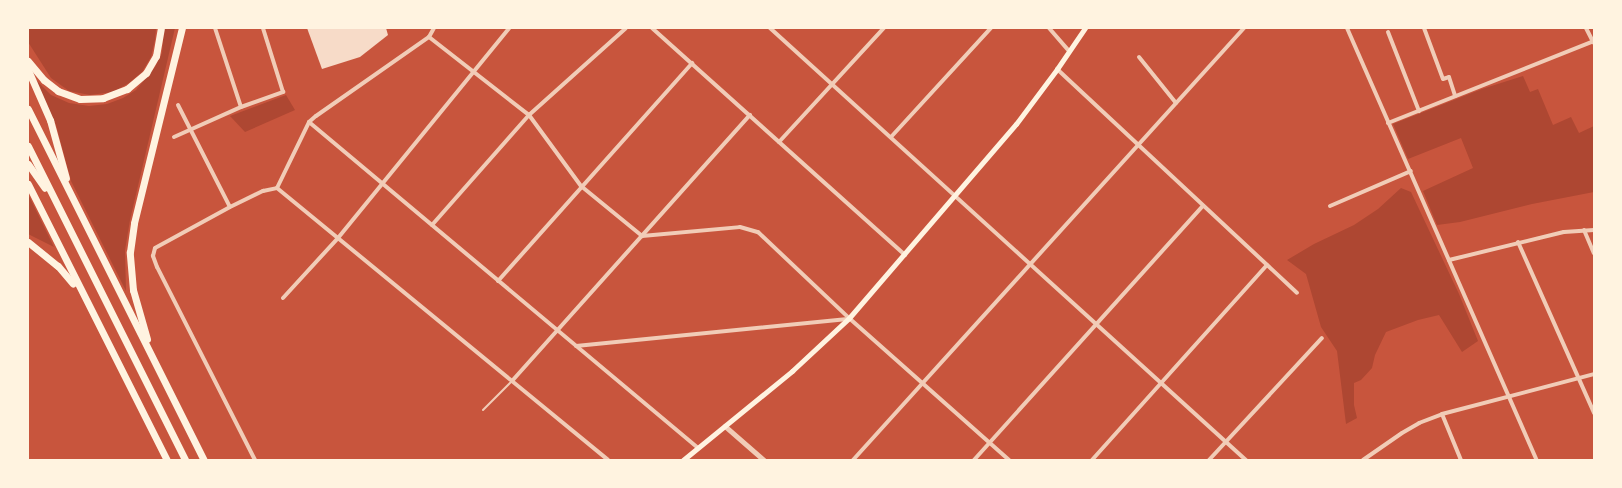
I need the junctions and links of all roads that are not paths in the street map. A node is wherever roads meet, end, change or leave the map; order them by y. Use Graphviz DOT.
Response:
graph roads {
  1 [pos="160,28"];
  2 [pos="182,28"];
  3 [pos="216,28"];
  4 [pos="263,28"];
  5 [pos="434,28"];
  6 [pos="510,28"];
  7 [pos="626,28"];
  8 [pos="652,28"];
  9 [pos="770,28"];
  10 [pos="780,28"];
  11 [pos="884,28"];
  12 [pos="990,28"];
  13 [pos="1049,28"];
  14 [pos="1085,28"];
  15 [pos="1244,28"];
  16 [pos="1347,28"];
  17 [pos="1424,28"];
  18 [pos="1586,28"];
  19 [pos="1388,32"];
  20 [pos="776,33"];
  21 [pos="429,37"];
  22 [pos="1594,41"];
  23 [pos="1070,51"];
  24 [pos="1139,57"];
  25 [pos="28,61"];
  26 [pos="692,63"];
  27 [pos="1057,69"];
  28 [pos="28,70"];
  29 [pos="474,72"];
  30 [pos="833,85"];
  31 [pos="1455,96"];
  32 [pos="1176,103"];
  33 [pos="178,105"];
  34 [pos="241,107"];
  35 [pos="28,109"];
  36 [pos="1419,111"];
  37 [pos="529,114"];
  38 [pos="750,115"];
  39 [pos="309,122"];
  40 [pos="1388,123"];
  41 [pos="191,130"];
  42 [pos="174,137"];
  43 [pos="891,137"];
  44 [pos="780,142"];
  45 [pos="1139,144"];
  46 [pos="28,146"];
  47 [pos="28,164"];
  48 [pos="1411,170"];
  49 [pos="28,184"];
  50 [pos="382,184"];
  51 [pos="581,186"];
  52 [pos="277,188"];
  53 [pos="71,195"];
  54 [pos="955,196"];
  55 [pos="1203,206"];
  56 [pos="1330,206"];
  57 [pos="230,207"];
  58 [pos="59,210"];
  59 [pos="432,225"];
  60 [pos="1584,230"];
  61 [pos="1594,230"];
  62 [pos="642,236"];
  63 [pos="338,238"];
  64 [pos="28,242"];
  65 [pos="1518,242"];
  66 [pos="1594,253"];
  67 [pos="905,255"];
  68 [pos="1449,260"];
  69 [pos="1030,265"];
  70 [pos="1267,265"];
  71 [pos="498,281"];
  72 [pos="1297,293"];
  73 [pos="283,298"];
  74 [pos="86,304"];
  75 [pos="848,319"];
  76 [pos="1096,325"];
  77 [pos="557,330"];
  78 [pos="1322,338"];
  79 [pos="576,346"];
  80 [pos="153,358"];
  81 [pos="1594,374"];
  82 [pos="1579,378"];
  83 [pos="512,381"];
  84 [pos="923,382"];
  85 [pos="1161,384"];
  86 [pos="1509,396"];
  87 [pos="483,410"];
  88 [pos="1594,413"];
  89 [pos="1442,414"];
  90 [pos="725,426"];
  91 [pos="1226,442"];
  92 [pos="990,443"];
  93 [pos="698,448"];
  94 [pos="167,460"];
  95 [pos="185,460"];
  96 [pos="204,460"];
  97 [pos="255,460"];
  98 [pos="608,460"];
  99 [pos="683,460"];
  100 [pos="764,460"];
  101 [pos="853,460"];
  102 [pos="974,460"];
  103 [pos="1009,460"];
  104 [pos="1092,460"];
  105 [pos="1209,460"];
  106 [pos="1246,460"];
  107 [pos="1363,460"];
  108 [pos="1462,460"];
  109 [pos="1537,460"];
  1 -- 25 [label="highway"];
  2 -- 80 [label="highway"];
  3 -- 34 [label="street"];
  4 -- 34 [label="street"];
  5 -- 21 [label="street"];
  6 -- 29 [label="street"];
  7 -- 37 [label="street"];
  8 -- 26 [label="street"];
  9 -- 20 [label="street"];
  10 -- 20 [label="street"];
  11 -- 30 [label="street"];
  12 -- 43 [label="street"];
  13 -- 23 [label="street"];
  14 -- 23 [label="main road"];
  15 -- 32 [label="street"];
  16 -- 40 [label="street"];
  17 -- 31 [label="street"];
  18 -- 22 [label="street"];
  19 -- 36 [label="street"];
  20 -- 30 [label="street"];
  21 -- 29 [label="street"];
  21 -- 39 [label="street"];
  22 -- 31 [label="street"];
  23 -- 27 [label="main road"];
  24 -- 32 [label="street"];
  26 -- 38 [label="street"];
  26 -- 51 [label="street"];
  27 -- 45 [label="street"];
  27 -- 54 [label="main road"];
  28 -- 53 [label="highway"];
  29 -- 37 [label="street"];
  29 -- 50 [label="street"];
  30 -- 43 [label="street"];
  30 -- 44 [label="street"];
  31 -- 36 [label="street"];
  32 -- 45 [label="street"];
  33 -- 41 [label="street"];
  34 -- 41 [label="street"];
  35 -- 53 [label="highway"];
  36 -- 40 [label="street"];
  37 -- 51 [label="street"];
  37 -- 59 [label="street"];
  38 -- 44 [label="street"];
  38 -- 62 [label="street"];
  39 -- 50 [label="street"];
  39 -- 52 [label="street"];
  40 -- 48 [label="street"];
  41 -- 42 [label="street"];
  41 -- 57 [label="street"];
  43 -- 54 [label="street"];
  44 -- 67 [label="street"];
  45 -- 55 [label="street"];
  45 -- 69 [label="street"];
  46 -- 58 [label="highway"];
  47 -- 58 [label="highway"];
  48 -- 56 [label="street"];
  48 -- 68 [label="street"];
  49 -- 74 [label="highway"];
  50 -- 59 [label="street"];
  50 -- 63 [label="street"];
  51 -- 62 [label="street"];
  51 -- 71 [label="street"];
  52 -- 57 [label="street"];
  52 -- 63 [label="street"];
  53 -- 80 [label="highway"];
  54 -- 67 [label="main road"];
  54 -- 69 [label="street"];
  55 -- 70 [label="street"];
  55 -- 76 [label="street"];
  57 -- 97 [label="street"];
  58 -- 95 [label="highway"];
  59 -- 71 [label="street"];
  60 -- 61 [label="street"];
  60 -- 65 [label="street"];
  60 -- 66 [label="street"];
  62 -- 75 [label="street"];
  62 -- 77 [label="street"];
  63 -- 73 [label="street"];
  63 -- 83 [label="street"];
  64 -- 74 [label="highway"];
  65 -- 68 [label="street"];
  65 -- 82 [label="street"];
  67 -- 75 [label="main road"];
  68 -- 86 [label="street"];
  69 -- 76 [label="street"];
  69 -- 84 [label="street"];
  70 -- 72 [label="street"];
  70 -- 85 [label="street"];
  71 -- 77 [label="street"];
  74 -- 94 [label="highway"];
  75 -- 79 [label="street"];
  75 -- 84 [label="street"];
  75 -- 90 [label="main road"];
  76 -- 85 [label="street"];
  76 -- 92 [label="street"];
  77 -- 79 [label="street"];
  77 -- 83 [label="street"];
  78 -- 91 [label="street"];
  79 -- 93 [label="street"];
  80 -- 96 [label="highway"];
  81 -- 82 [label="street"];
  82 -- 86 [label="street"];
  82 -- 88 [label="street"];
  83 -- 87 [label="lane"];
  83 -- 98 [label="street"];
  84 -- 92 [label="street"];
  84 -- 101 [label="street"];
  85 -- 91 [label="street"];
  85 -- 104 [label="street"];
  86 -- 89 [label="street"];
  86 -- 109 [label="street"];
  89 -- 107 [label="street"];
  89 -- 108 [label="street"];
  90 -- 93 [label="main road"];
  90 -- 100 [label="street"];
  91 -- 105 [label="street"];
  91 -- 106 [label="street"];
  92 -- 102 [label="street"];
  92 -- 103 [label="street"];
  93 -- 99 [label="main road"];
}
